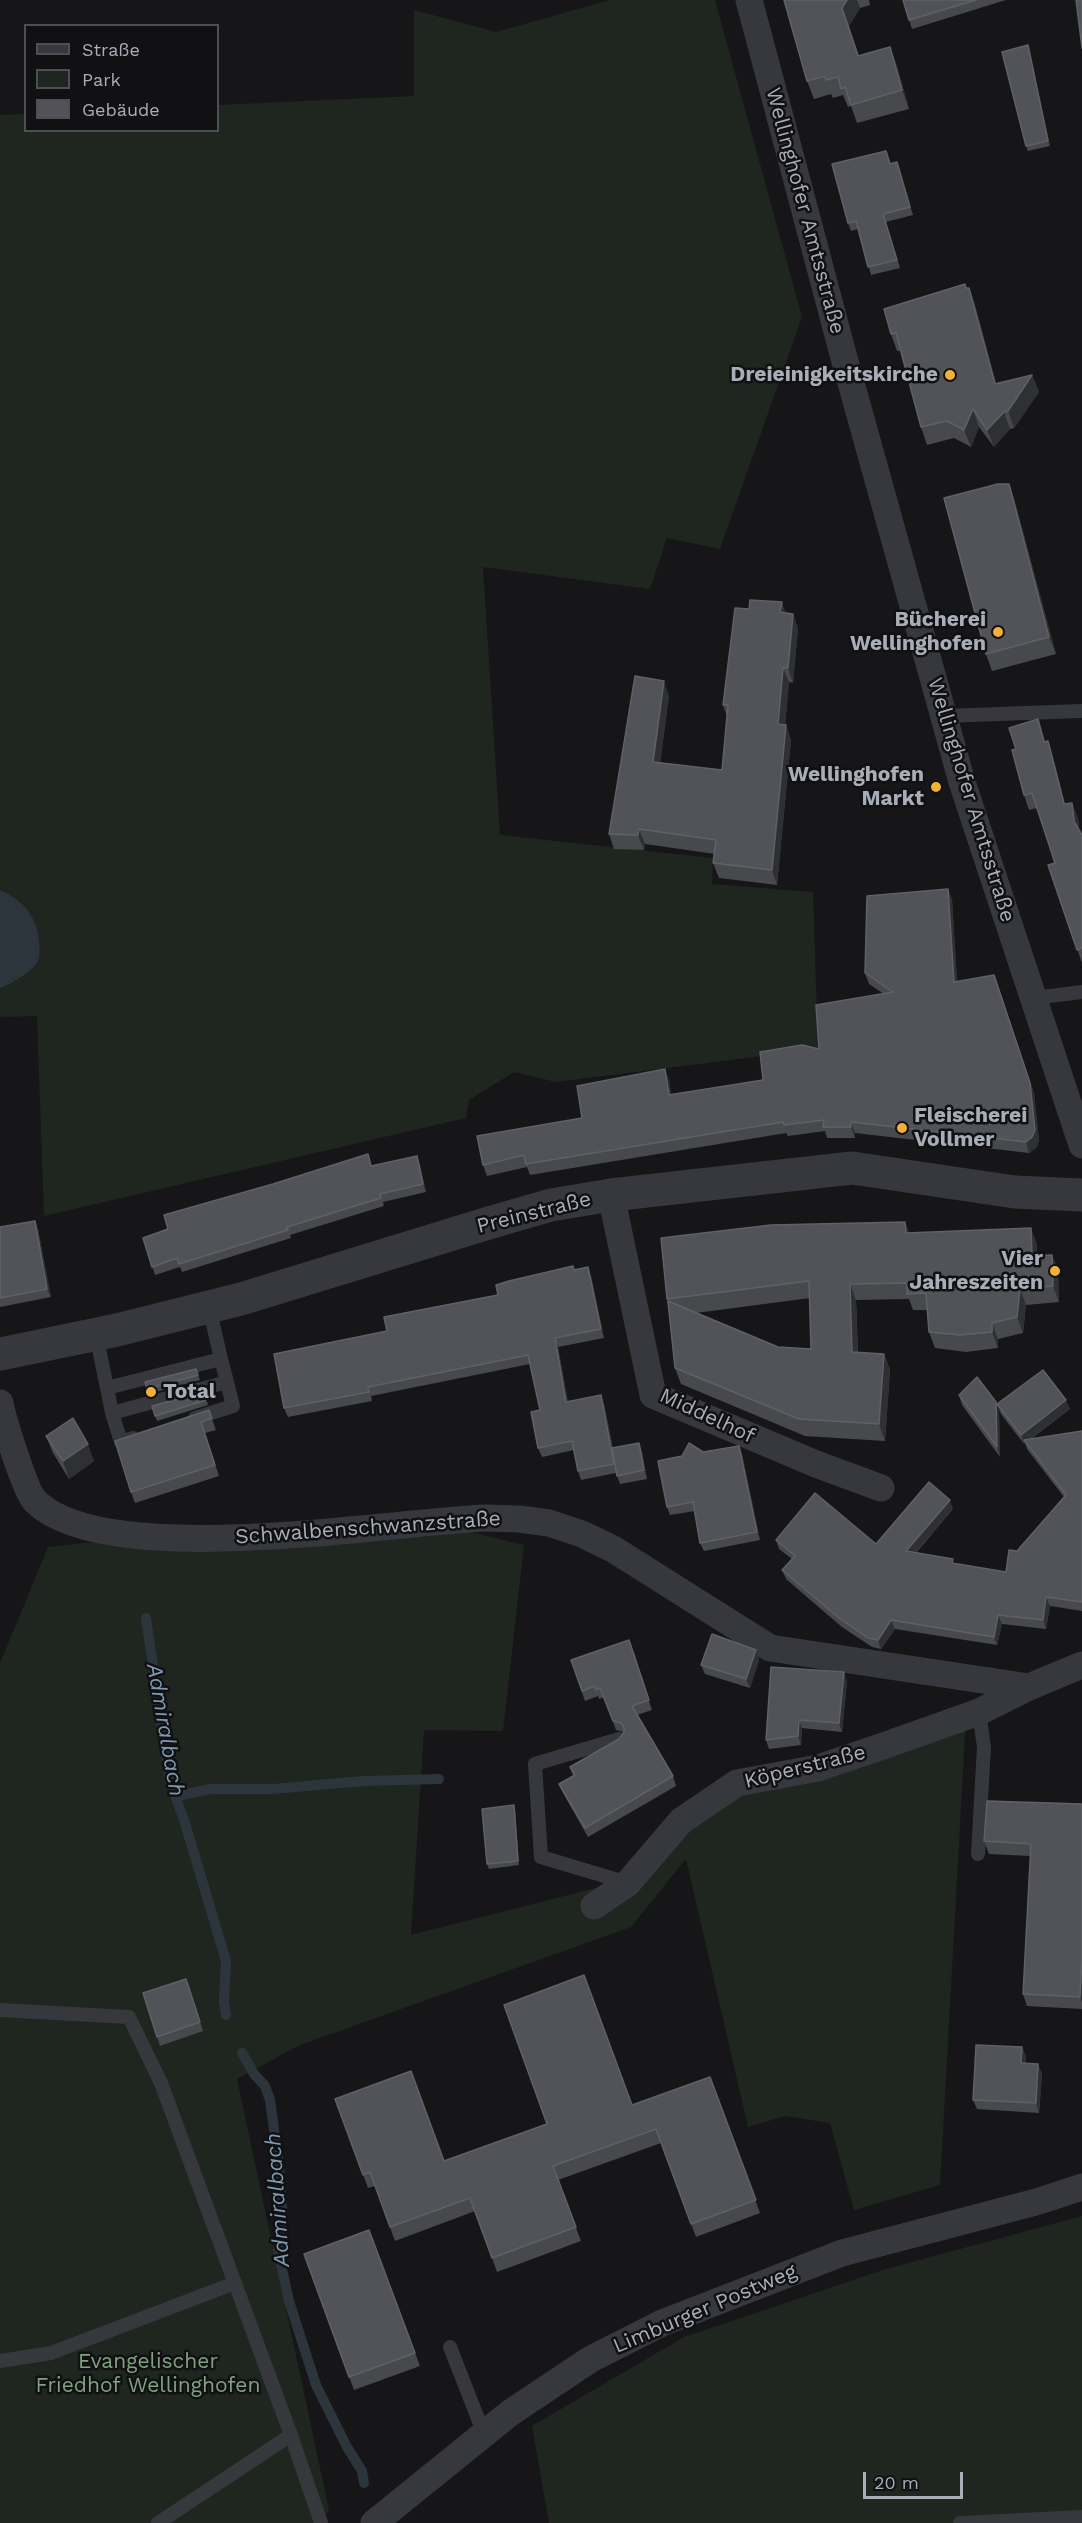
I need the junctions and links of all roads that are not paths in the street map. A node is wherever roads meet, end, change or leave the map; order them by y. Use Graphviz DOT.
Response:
graph roads {
  1 [pos="749,0"];
  2 [pos="1081,711"];
  3 [pos="944,717"];
  4 [pos="1082,992"];
  5 [pos="1034,998"];
  6 [pos="1082,1145"];
  7 [pos="611,1195"];
  8 [pos="1082,1195"];
  9 [pos="209,1307"];
  10 [pos="96,1334"];
  11 [pos="0,1354"];
  12 [pos="221,1359"];
  13 [pos="227,1382"];
  14 [pos="107,1388"];
  15 [pos="0,1403"];
  16 [pos="112,1413"];
  17 [pos="177,1424"];
  18 [pos="143,1435"];
  19 [pos="881,1488"];
  20 [pos="1082,1665"];
  21 [pos="1029,1687"];
  22 [pos="979,1712"];
  23 [pos="619,1739"];
  24 [pos="978,1854"];
  25 [pos="628,1883"];
  26 [pos="594,1906"];
  27 [pos="0,2010"];
  28 [pos="1082,2187"];
  29 [pos="235,2283"];
  30 [pos="450,2347"];
  31 [pos="0,2361"];
  32 [pos="484,2434"];
  33 [pos="291,2435"];
  34 [pos="1082,2517"];
  35 [pos="158,2523"];
  36 [pos="321,2523"];
  37 [pos="374,2523"];
  38 [pos="960,2523"];
  1 -- 3 [label="street, Wellinghofer Amtsstraße"];
  2 -- 3 [label="lane"];
  3 -- 5 [label="street, Wellinghofer Amtsstraße"];
  4 -- 5 [label="lane"];
  5 -- 6 [label="street, Wellinghofer Amtsstraße"];
  7 -- 8 [label="street, Preinstraße"];
  7 -- 9 [label="street, Preinstraße"];
  7 -- 19 [label="street, Middelhof"];
  9 -- 10 [label="street, Preinstraße"];
  9 -- 12 [label="lane"];
  10 -- 11 [label="street, Preinstraße"];
  10 -- 14 [label="lane"];
  12 -- 13 [label="lane"];
  12 -- 14 [label="lane"];
  13 -- 16 [label="lane"];
  13 -- 17 [label="lane"];
  14 -- 16 [label="lane"];
  15 -- 21 [label="street, Schwalbenschwanzstraße"];
  16 -- 18 [label="lane"];
  20 -- 21 [label="street, Köperstraße"];
  21 -- 22 [label="street, Köperstraße"];
  22 -- 24 [label="lane"];
  22 -- 25 [label="street, Köperstraße"];
  23 -- 25 [label="lane"];
  25 -- 26 [label="street, Köperstraße"];
  27 -- 29 [label="lane"];
  28 -- 32 [label="street, Limburger Postweg"];
  29 -- 31 [label="lane"];
  29 -- 33 [label="lane"];
  30 -- 32 [label="lane"];
  32 -- 37 [label="street, Limburger Postweg"];
  33 -- 35 [label="lane"];
  33 -- 36 [label="lane"];
  34 -- 38 [label="lane"];
}
